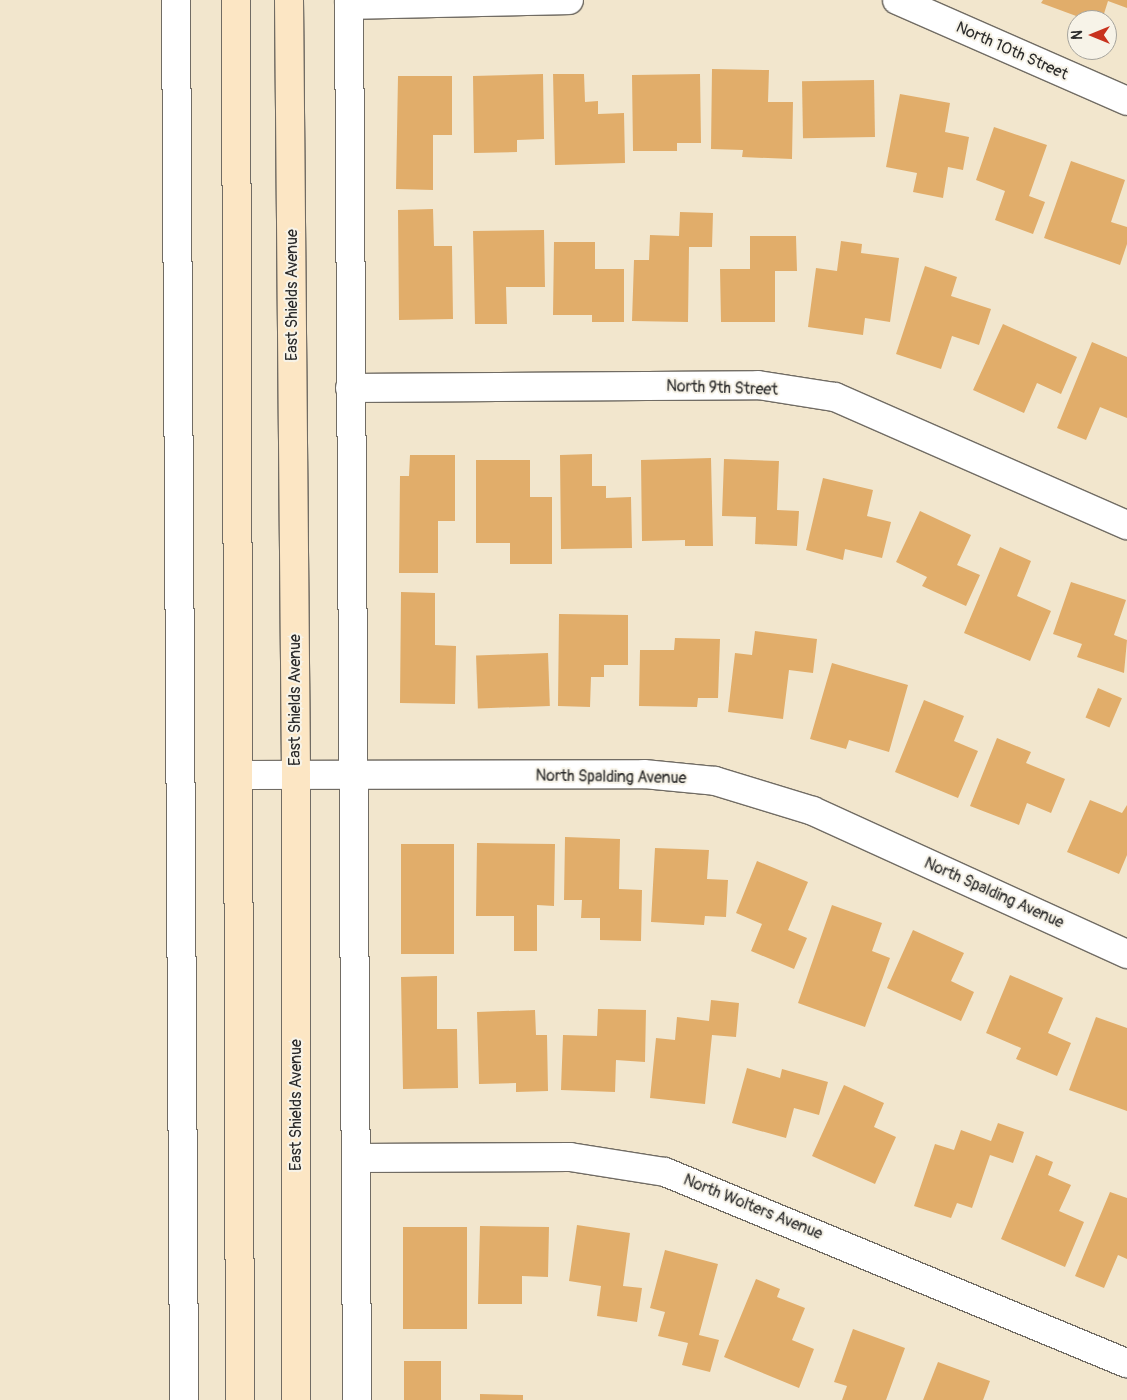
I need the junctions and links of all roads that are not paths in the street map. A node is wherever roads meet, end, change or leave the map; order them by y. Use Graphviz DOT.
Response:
graph roads {
  1 [pos="176,0"];
  2 [pos="236,0"];
  3 [pos="289,0"];
  4 [pos="569,0"];
  5 [pos="897,0"];
  6 [pos="349,2"];
  7 [pos="1127,101"];
  8 [pos="350,388"];
  9 [pos="1127,525"];
  10 [pos="240,775"];
  11 [pos="296,775"];
  12 [pos="354,776"];
  13 [pos="1127,954"];
  14 [pos="356,1158"];
  15 [pos="1127,1363"];
  16 [pos="184,1400"];
  17 [pos="240,1400"];
  18 [pos="296,1400"];
  19 [pos="357,1400"];
  1 -- 16 [label="street"];
  2 -- 10 [label="main road"];
  3 -- 11 [label="main road, East Shields Avenue"];
  4 -- 6 [label="street"];
  5 -- 7 [label="street, North 10th Street"];
  6 -- 8 [label="street"];
  8 -- 9 [label="street, North 9th Street"];
  8 -- 12 [label="street"];
  10 -- 11 [label="street, North Spalding Avenue"];
  10 -- 17 [label="main road"];
  11 -- 12 [label="street, North Spalding Avenue"];
  11 -- 18 [label="main road, East Shields Avenue"];
  12 -- 13 [label="street, North Spalding Avenue"];
  12 -- 14 [label="street"];
  14 -- 15 [label="street, North Wolters Avenue"];
  14 -- 19 [label="street"];
}
